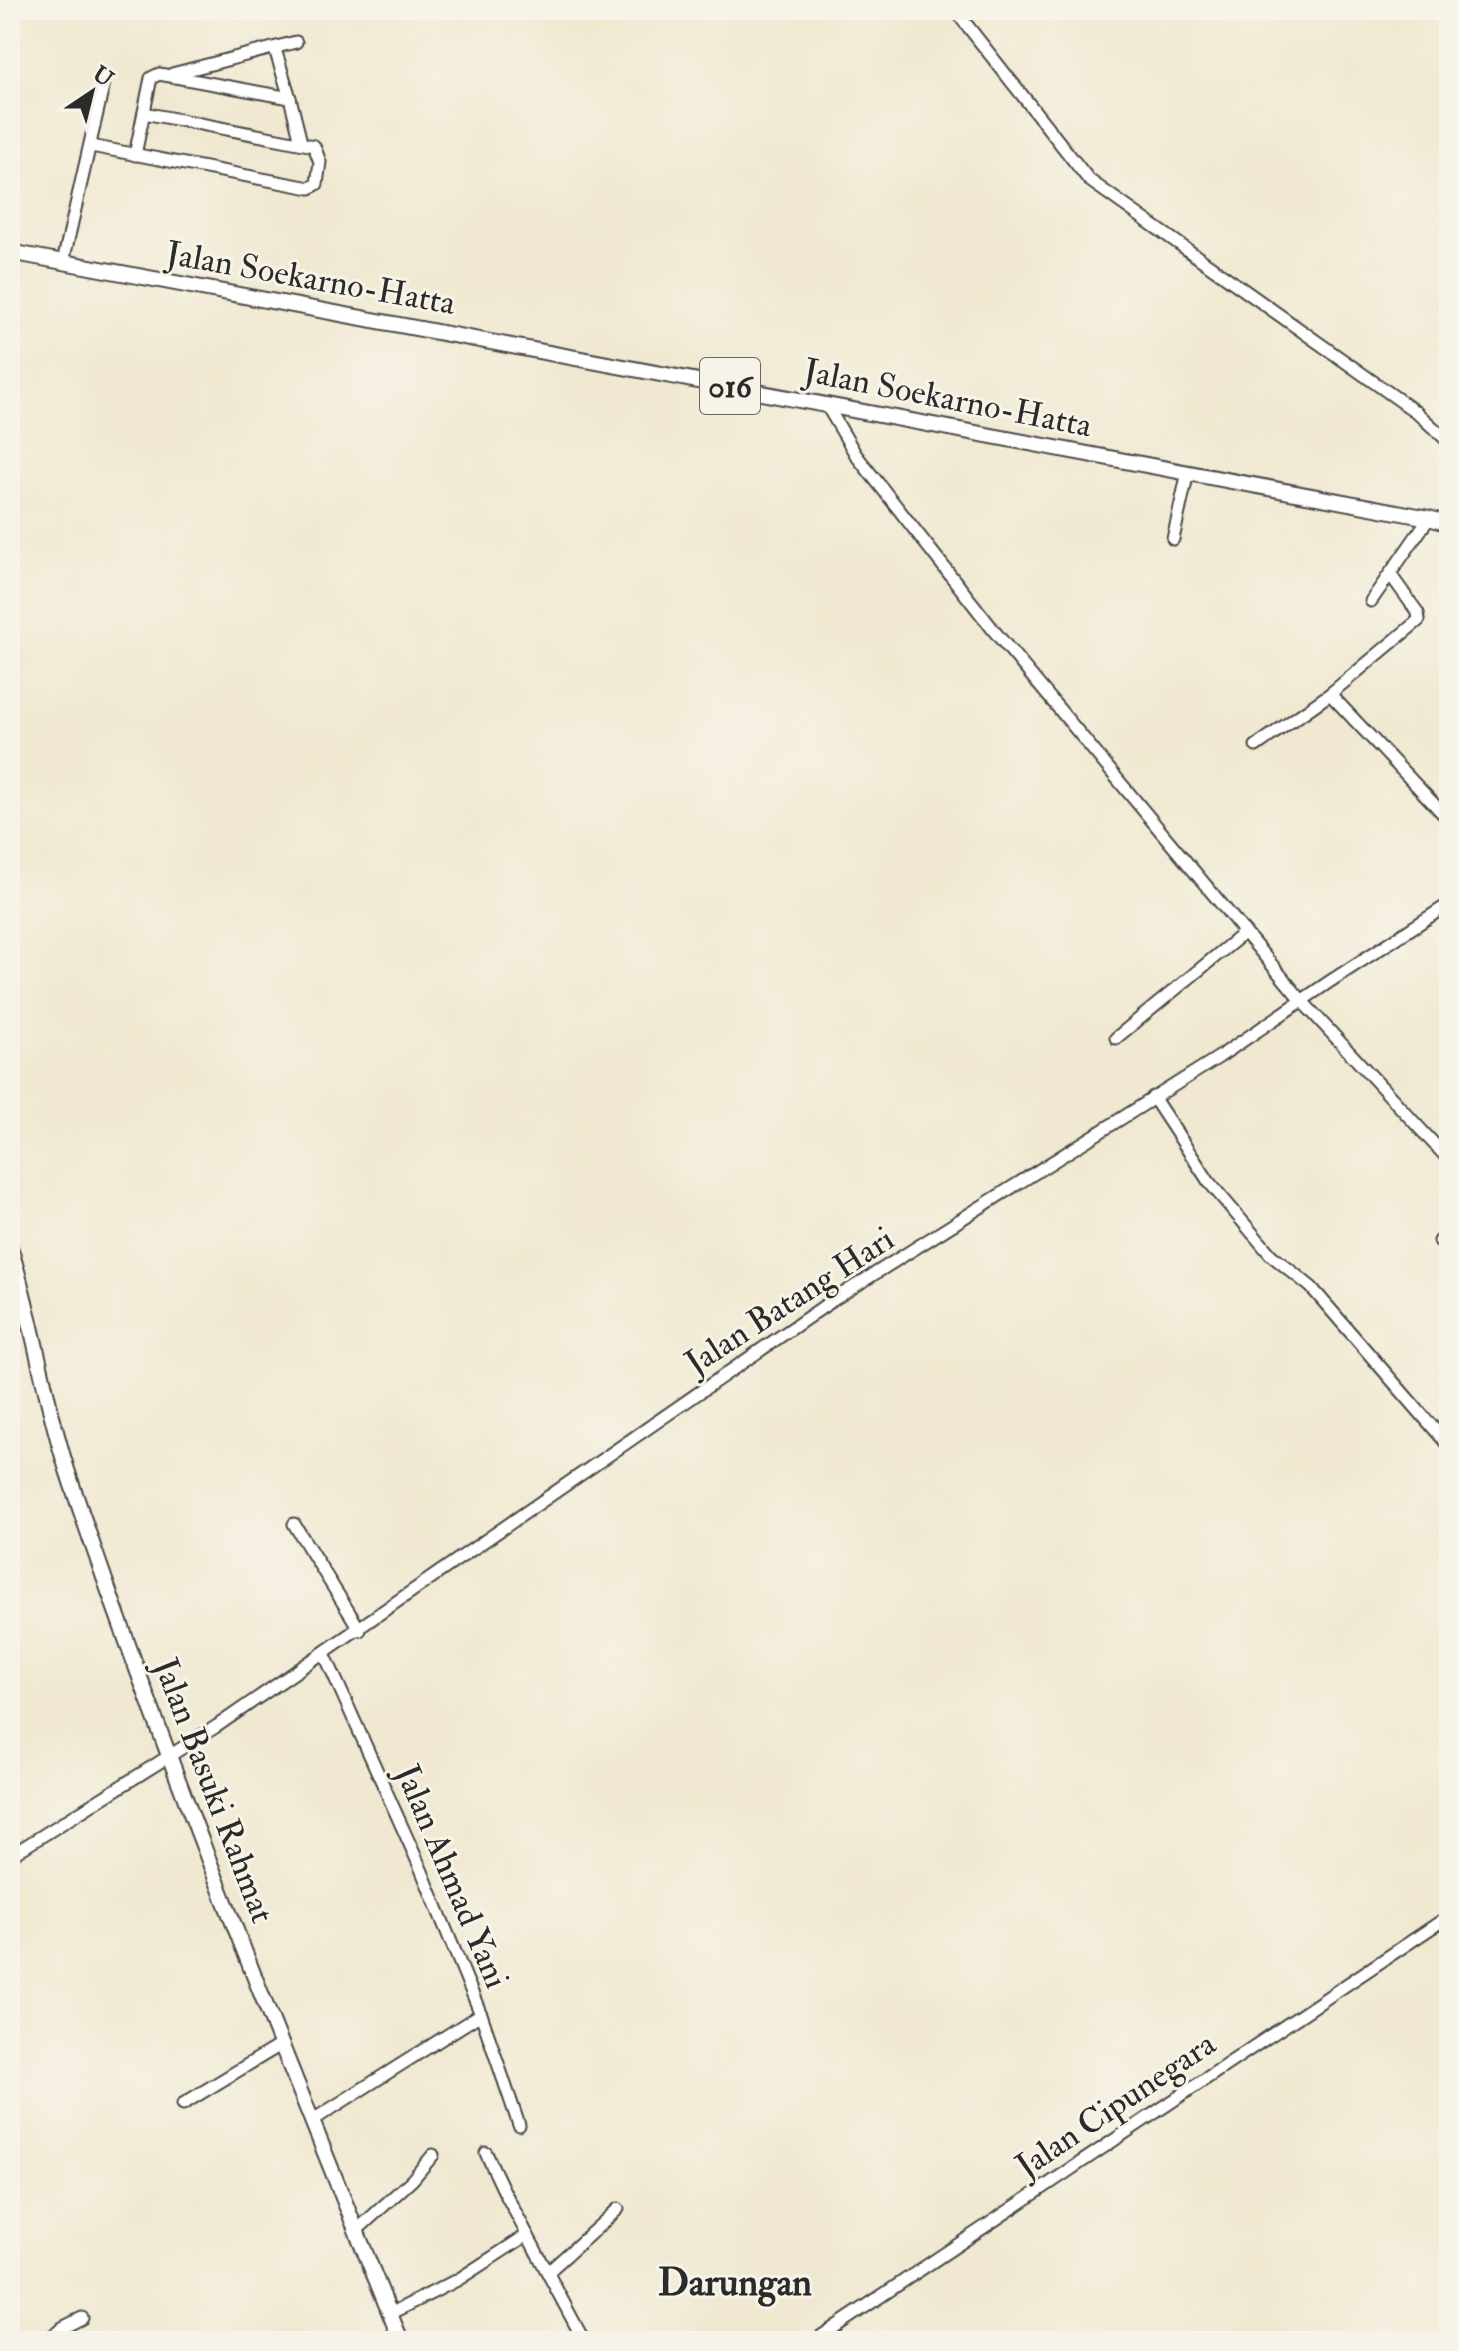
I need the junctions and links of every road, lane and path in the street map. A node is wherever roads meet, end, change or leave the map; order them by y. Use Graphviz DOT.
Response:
graph roads {
  1 [pos="955,10"];
  2 [pos="296,42"];
  3 [pos="275,49"];
  4 [pos="168,76"];
  5 [pos="105,78"];
  6 [pos="290,98"];
  7 [pos="144,113"];
  8 [pos="301,142"];
  9 [pos="91,146"];
  10 [pos="135,155"];
  11 [pos="10,252"];
  12 [pos="63,262"];
  13 [pos="826,404"];
  14 [pos="1449,442"];
  15 [pos="1188,472"];
  16 [pos="1429,518"];
  17 [pos="1449,524"];
  18 [pos="1173,539"];
  19 [pos="1390,574"];
  20 [pos="1371,601"];
  21 [pos="1330,694"];
  22 [pos="1256,746"];
  23 [pos="1449,820"];
  24 [pos="1449,904"];
  25 [pos="1244,933"];
  26 [pos="1302,1001"];
  27 [pos="1116,1038"];
  28 [pos="1153,1097"];
  29 [pos="1449,1160"];
  30 [pos="10,1247"];
  31 [pos="1449,1446"];
  32 [pos="294,1524"];
  33 [pos="360,1630"];
  34 [pos="324,1653"];
  35 [pos="168,1757"];
  36 [pos="10,1856"];
  37 [pos="1449,1916"];
  38 [pos="481,2014"];
  39 [pos="282,2044"];
  40 [pos="183,2104"];
  41 [pos="313,2120"];
  42 [pos="519,2125"];
  43 [pos="486,2153"];
  44 [pos="433,2155"];
  45 [pos="618,2209"];
  46 [pos="357,2230"];
  47 [pos="527,2235"];
  48 [pos="548,2272"];
  49 [pos="390,2314"];
  50 [pos="82,2318"];
  51 [pos="48,2341"];
  52 [pos="401,2341"];
  53 [pos="584,2341"];
  54 [pos="814,2341"];
  1 -- 14 [label="street"];
  2 -- 3 [label="street"];
  3 -- 4 [label="street"];
  3 -- 6 [label="street"];
  4 -- 6 [label="street"];
  4 -- 7 [label="street"];
  5 -- 9 [label="street"];
  6 -- 8 [label="street"];
  7 -- 8 [label="street"];
  7 -- 10 [label="street"];
  8 -- 10 [label="street"];
  9 -- 10 [label="street"];
  9 -- 12 [label="street"];
  11 -- 12 [label="main road, Jalan Soekarno-Hatta / 016"];
  12 -- 13 [label="main road, Jalan Soekarno-Hatta / 016"];
  13 -- 15 [label="main road, Jalan Soekarno-Hatta / 016"];
  13 -- 25 [label="street"];
  15 -- 16 [label="main road, Jalan Soekarno-Hatta / 016"];
  15 -- 18 [label="street"];
  16 -- 17 [label="main road, Jalan Soekarno-Hatta / 016"];
  16 -- 19 [label="street"];
  19 -- 20 [label="street"];
  19 -- 21 [label="street"];
  21 -- 22 [label="street"];
  21 -- 23 [label="street"];
  24 -- 26 [label="street, Jalan Batang Hari"];
  25 -- 26 [label="street"];
  25 -- 27 [label="street"];
  26 -- 28 [label="street, Jalan Batang Hari"];
  26 -- 29 [label="street"];
  28 -- 31 [label="street"];
  28 -- 33 [label="street, Jalan Batang Hari"];
  30 -- 35 [label="main road, Jalan Basuki Rahmat"];
  32 -- 33 [label="street"];
  33 -- 34 [label="street, Jalan Batang Hari"];
  34 -- 35 [label="street, Jalan Batang Hari"];
  34 -- 38 [label="street, Jalan Ahmad Yani"];
  35 -- 36 [label="street, Jalan Batang Hari"];
  35 -- 39 [label="main road, Jalan Basuki Rahmat"];
  37 -- 54 [label="street, Jalan Cipunegara"];
  38 -- 41 [label="street"];
  38 -- 42 [label="street, Jalan Ahmad Yani"];
  39 -- 40 [label="street"];
  39 -- 41 [label="main road, Jalan Basuki Rahmat"];
  41 -- 46 [label="main road, Jalan Basuki Rahmat"];
  43 -- 47 [label="street"];
  44 -- 46 [label="street"];
  45 -- 48 [label="street"];
  46 -- 49 [label="main road, Jalan Basuki Rahmat"];
  47 -- 48 [label="street"];
  47 -- 49 [label="street"];
  48 -- 53 [label="street"];
  49 -- 52 [label="main road, Jalan Basuki Rahmat"];
  50 -- 51 [label="street"];
}
